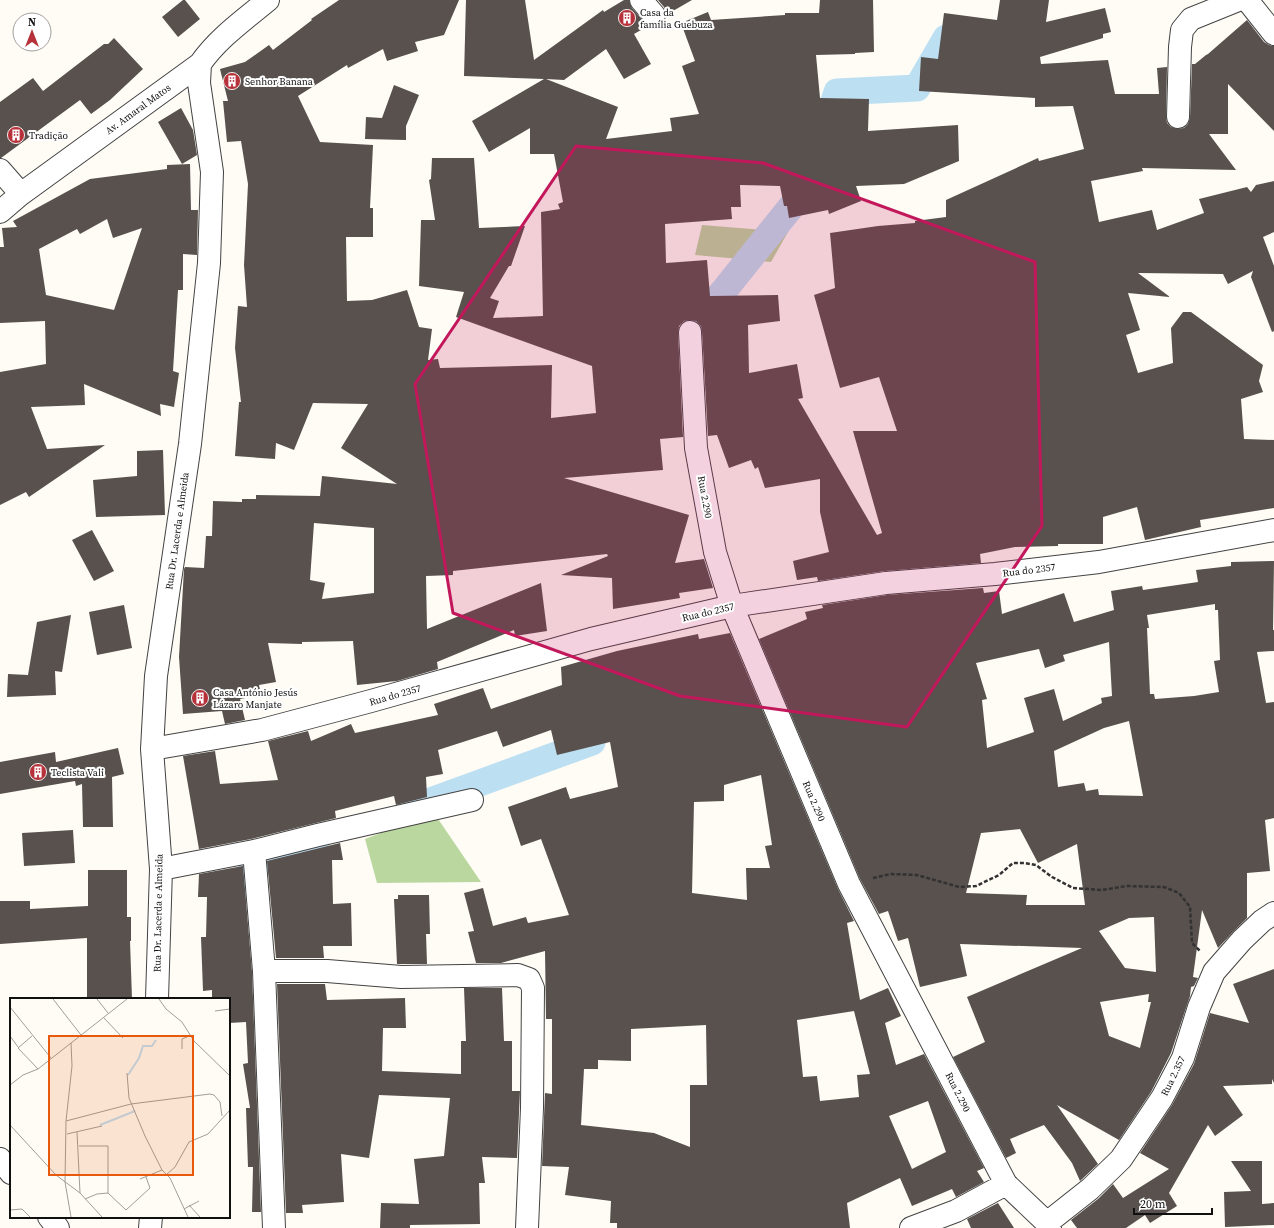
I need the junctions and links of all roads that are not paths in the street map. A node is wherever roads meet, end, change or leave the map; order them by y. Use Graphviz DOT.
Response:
graph roads {
  1 [pos="268,0"];
  2 [pos="1238,0"];
  3 [pos="1248,0"];
  4 [pos="1274,34"];
  5 [pos="200,64"];
  6 [pos="1178,117"];
  7 [pos="0,170"];
  8 [pos="21,194"];
  9 [pos="0,212"];
  10 [pos="690,332"];
  11 [pos="1274,530"];
  12 [pos="732,606"];
  13 [pos="152,749"];
  14 [pos="472,800"];
  15 [pos="254,851"];
  16 [pos="161,869"];
  17 [pos="1274,913"];
  18 [pos="264,971"];
  19 [pos="157,998"];
  20 [pos="0,1159"];
  21 [pos="10,1171"];
  22 [pos="1006,1184"];
  23 [pos="50,1218"];
  24 [pos="151,1218"];
  25 [pos="1048,1225"];
  26 [pos="58,1228"];
  27 [pos="150,1228"];
  28 [pos="274,1228"];
  29 [pos="527,1228"];
  30 [pos="911,1228"];
  1 -- 5 [label="street, Av. Amaral Matos"];
  2 -- 6 [label="street"];
  3 -- 4 [label="street"];
  5 -- 8 [label="street, Av. Amaral Matos"];
  5 -- 13 [label="street, Rua Dr. Lacerda e Almeida"];
  7 -- 8 [label="street"];
  8 -- 9 [label="street, Av. Amaral Matos"];
  10 -- 12 [label="street, Rua 2.290"];
  11 -- 12 [label="street, Rua do 2357"];
  12 -- 13 [label="street, Rua do 2357"];
  12 -- 22 [label="street, Rua 2.290"];
  13 -- 16 [label="street, Rua Dr. Lacerda e Almeida"];
  14 -- 15 [label="street"];
  15 -- 16 [label="street"];
  15 -- 18 [label="street"];
  16 -- 19 [label="street, Rua Dr. Lacerda e Almeida"];
  17 -- 25 [label="street, Rua 2.357"];
  18 -- 28 [label="street"];
  18 -- 29 [label="street"];
  20 -- 21 [label="street"];
  22 -- 25 [label="street, Rua 2.290"];
  22 -- 30 [label="street"];
  23 -- 26 [label="street"];
  24 -- 27 [label="street"];
}
